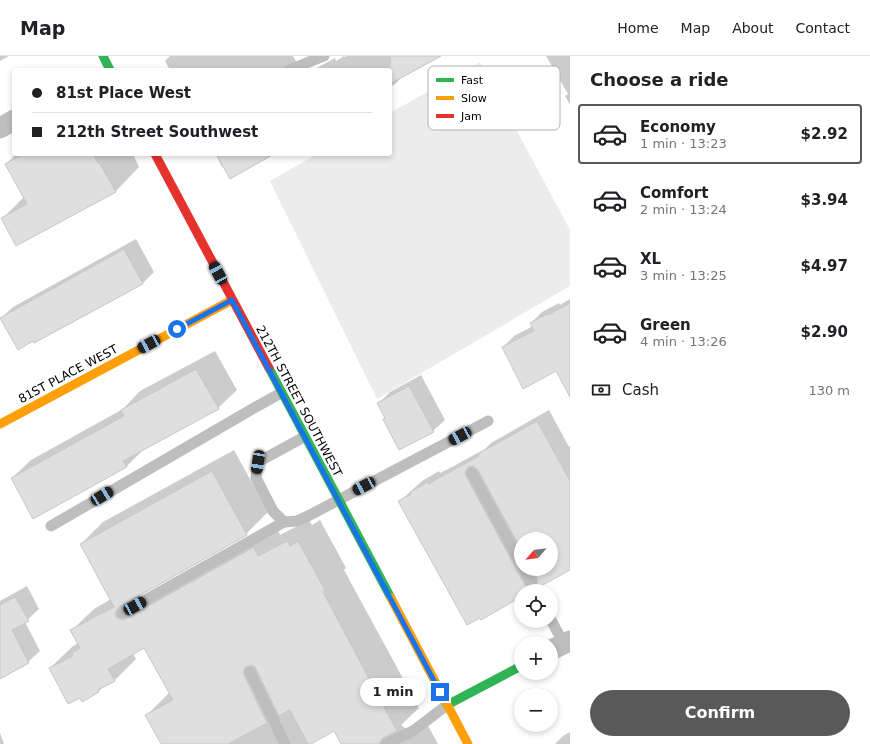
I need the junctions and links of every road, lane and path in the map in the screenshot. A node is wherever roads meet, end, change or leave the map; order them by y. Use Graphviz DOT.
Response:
graph roads {
  1 [pos="324,56"];
  2 [pos="294,68"];
  3 [pos="12,121"];
  4 [pos="0,128"];
  5 [pos="156,156"];
  6 [pos="232,300"];
  7 [pos="281,393"];
  8 [pos="488,421"];
  9 [pos="0,424"];
  10 [pos="304,437"];
  11 [pos="472,473"];
  12 [pos="338,500"];
  13 [pos="284,522"];
  14 [pos="51,526"];
  15 [pos="514,551"];
  16 [pos="122,613"];
  17 [pos="555,628"];
  18 [pos="562,645"];
  19 [pos="514,670"];
  20 [pos="250,672"];
  21 [pos="447,705"];
  22 [pos="285,744"];
  23 [pos="386,744"];
  24 [pos="468,744"];
  1 -- 2 [label="lane"];
  3 -- 4 [label="street"];
  5 -- 6 [label="main road, 212TH STREET SOUTHWEST"];
  6 -- 7 [label="main road, 212TH STREET SOUTHWEST"];
  6 -- 9 [label="main road, 81ST PLACE WEST"];
  7 -- 10 [label="main road, 212TH STREET SOUTHWEST"];
  7 -- 14 [label="lane"];
  8 -- 12 [label="lane"];
  10 -- 12 [label="main road, 212TH STREET SOUTHWEST"];
  10 -- 13 [label="lane"];
  11 -- 15 [label="lane"];
  12 -- 13 [label="lane"];
  12 -- 21 [label="main road, 212TH STREET SOUTHWEST"];
  13 -- 16 [label="lane"];
  17 -- 18 [label="lane"];
  19 -- 21 [label="main road"];
  20 -- 22 [label="lane"];
  21 -- 23 [label="lane"];
  21 -- 24 [label="main road, 212TH STREET SOUTHWEST"];
}
